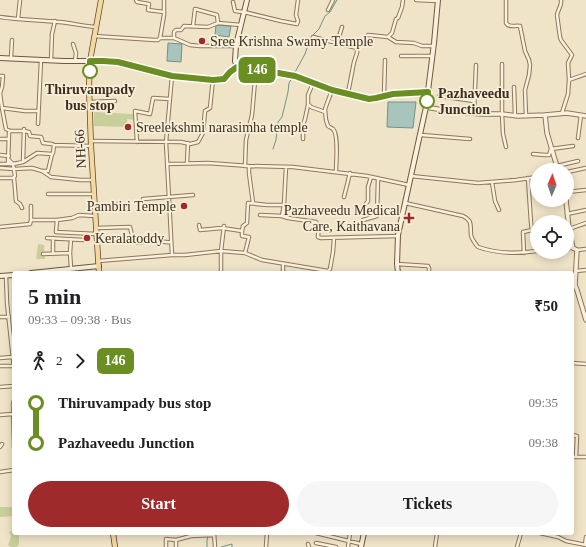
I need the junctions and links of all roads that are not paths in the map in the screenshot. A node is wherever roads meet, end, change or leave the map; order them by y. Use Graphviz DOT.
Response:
graph roads {
  1 [pos="20,0"];
  2 [pos="101,0"];
  3 [pos="136,0"];
  4 [pos="164,0"];
  5 [pos="247,0"];
  6 [pos="298,0"];
  7 [pos="333,0"];
  8 [pos="403,0"];
  9 [pos="416,0"];
  10 [pos="438,0"];
  11 [pos="506,0"];
  12 [pos="561,0"];
  13 [pos="233,2"];
  14 [pos="328,10"];
  15 [pos="164,12"];
  16 [pos="244,12"];
  17 [pos="0,16"];
  18 [pos="18,19"];
  19 [pos="55,21"];
  20 [pos="218,23"];
  21 [pos="241,25"];
  22 [pos="193,26"];
  23 [pos="96,27"];
  24 [pos="342,27"];
  25 [pos="368,35"];
  26 [pos="94,36"];
  27 [pos="313,37"];
  28 [pos="388,37"];
  29 [pos="160,38"];
  30 [pos="174,38"];
  31 [pos="12,40"];
  32 [pos="337,43"];
  33 [pos="73,44"];
  34 [pos="236,46"];
  35 [pos="433,46"];
  36 [pos="401,56"];
  37 [pos="432,56"];
  38 [pos="0,58"];
  39 [pos="11,58"];
  40 [pos="41,59"];
  41 [pos="51,60"];
  42 [pos="385,60"];
  43 [pos="75,61"];
  44 [pos="90,61"];
  45 [pos="502,64"];
  46 [pos="476,65"];
  47 [pos="237,67"];
  48 [pos="256,69"];
  49 [pos="586,74"];
  50 [pos="0,76"];
  51 [pos="172,76"];
  52 [pos="213,80"];
  53 [pos="570,80"];
  54 [pos="313,83"];
  55 [pos="514,87"];
  56 [pos="332,90"];
  57 [pos="428,92"];
  58 [pos="348,94"];
  59 [pos="439,96"];
  60 [pos="384,97"];
  61 [pos="170,99"];
  62 [pos="115,101"];
  63 [pos="474,101"];
  64 [pos="89,102"];
  65 [pos="308,104"];
  66 [pos="426,107"];
  67 [pos="2,108"];
  68 [pos="38,111"];
  69 [pos="325,112"];
  70 [pos="562,113"];
  71 [pos="474,114"];
  72 [pos="502,114"];
  73 [pos="545,115"];
  74 [pos="581,115"];
  75 [pos="515,116"];
  76 [pos="526,116"];
  77 [pos="586,116"];
  78 [pos="38,124"];
  79 [pos="24,130"];
  80 [pos="10,132"];
  81 [pos="420,134"];
  82 [pos="0,138"];
  83 [pos="303,138"];
  84 [pos="578,138"];
  85 [pos="9,139"];
  86 [pos="470,139"];
  87 [pos="137,142"];
  88 [pos="166,142"];
  89 [pos="188,143"];
  90 [pos="91,144"];
  91 [pos="54,145"];
  92 [pos="506,146"];
  93 [pos="573,146"];
  94 [pos="551,149"];
  95 [pos="52,154"];
  96 [pos="533,154"];
  97 [pos="0,156"];
  98 [pos="9,158"];
  99 [pos="578,161"];
  100 [pos="23,162"];
  101 [pos="555,163"];
  102 [pos="572,163"];
  103 [pos="0,164"];
  104 [pos="8,164"];
  105 [pos="14,164"];
  106 [pos="167,164"];
  107 [pos="187,164"];
  108 [pos="245,166"];
  109 [pos="249,166"];
  110 [pos="286,166"];
  111 [pos="0,168"];
  112 [pos="586,168"];
  113 [pos="14,169"];
  114 [pos="42,171"];
  115 [pos="336,171"];
  116 [pos="574,171"];
  117 [pos="350,173"];
  118 [pos="371,176"];
  119 [pos="411,176"];
  120 [pos="0,178"];
  121 [pos="14,178"];
  122 [pos="378,178"];
  123 [pos="528,178"];
  124 [pos="93,180"];
  125 [pos="492,182"];
  126 [pos="409,185"];
  127 [pos="586,190"];
  128 [pos="574,191"];
  129 [pos="48,194"];
  130 [pos="94,194"];
  131 [pos="193,196"];
  132 [pos="169,197"];
  133 [pos="344,197"];
  134 [pos="143,199"];
  135 [pos="252,203"];
  136 [pos="405,203"];
  137 [pos="121,204"];
  138 [pos="284,205"];
  139 [pos="365,205"];
  140 [pos="31,206"];
  141 [pos="95,206"];
  142 [pos="566,207"];
  143 [pos="22,208"];
  144 [pos="498,210"];
  145 [pos="586,210"];
  146 [pos="567,214"];
  147 [pos="530,215"];
  148 [pos="96,216"];
  149 [pos="260,216"];
  150 [pos="282,216"];
  151 [pos="31,220"];
  152 [pos="57,220"];
  153 [pos="363,220"];
  154 [pos="586,223"];
  155 [pos="198,225"];
  156 [pos="0,227"];
  157 [pos="224,227"];
  158 [pos="574,227"];
  159 [pos="96,228"];
  160 [pos="530,230"];
  161 [pos="242,231"];
  162 [pos="97,234"];
  163 [pos="398,236"];
  164 [pos="47,238"];
  165 [pos="53,238"];
  166 [pos="334,238"];
  167 [pos="71,239"];
  168 [pos="84,240"];
  169 [pos="171,242"];
  170 [pos="575,249"];
  171 [pos="586,249"];
  172 [pos="221,251"];
  173 [pos="524,252"];
  174 [pos="530,252"];
  175 [pos="245,253"];
  176 [pos="43,254"];
  177 [pos="53,254"];
  178 [pos="70,254"];
  179 [pos="172,255"];
  180 [pos="98,263"];
  181 [pos="283,264"];
  182 [pos="397,264"];
  183 [pos="71,268"];
  184 [pos="586,270"];
  185 [pos="47,271"];
  186 [pos="99,271"];
  187 [pos="221,271"];
  188 [pos="283,271"];
  189 [pos="398,271"];
  190 [pos="429,271"];
  191 [pos="576,271"];
  192 [pos="12,275"];
  193 [pos="0,276"];
  194 [pos="6,276"];
  195 [pos="0,317"];
  196 [pos="9,317"];
  197 [pos="586,320"];
  198 [pos="10,328"];
  199 [pos="12,347"];
  200 [pos="12,357"];
  201 [pos="0,358"];
  202 [pos="574,363"];
  203 [pos="586,364"];
  204 [pos="0,366"];
  205 [pos="12,367"];
  206 [pos="12,386"];
  207 [pos="0,387"];
  208 [pos="12,414"];
  209 [pos="0,415"];
  210 [pos="574,435"];
  211 [pos="576,457"];
  212 [pos="586,457"];
  213 [pos="12,470"];
  214 [pos="0,472"];
  215 [pos="113,535"];
  216 [pos="202,535"];
  217 [pos="214,535"];
  218 [pos="267,535"];
  219 [pos="324,535"];
  220 [pos="350,535"];
  221 [pos="364,535"];
  222 [pos="437,535"];
  223 [pos="520,535"];
  224 [pos="549,535"];
  225 [pos="586,536"];
  226 [pos="176,540"];
  227 [pos="349,541"];
  228 [pos="316,543"];
  229 [pos="361,545"];
  230 [pos="585,545"];
  231 [pos="115,547"];
  232 [pos="166,547"];
  233 [pos="176,547"];
  234 [pos="215,547"];
  235 [pos="266,547"];
  236 [pos="336,547"];
  237 [pos="348,547"];
  238 [pos="436,547"];
  239 [pos="517,547"];
  1 -- 18 [label="street"];
  2 -- 23 [label="main road, NH-66"];
  3 -- 15 [label="street"];
  4 -- 15 [label="street"];
  5 -- 16 [label="main road"];
  6 -- 16 [label="street"];
  7 -- 14 [label="street"];
  8 -- 28 [label="street"];
  9 -- 10 [label="street"];
  10 -- 35 [label="main road"];
  11 -- 76 [label="street"];
  12 -- 53 [label="street"];
  13 -- 16 [label="street"];
  15 -- 29 [label="street"];
  16 -- 21 [label="main road"];
  17 -- 18 [label="street"];
  18 -- 19 [label="street"];
  19 -- 23 [label="street"];
  19 -- 41 [label="street"];
  20 -- 21 [label="street"];
  20 -- 22 [label="street"];
  20 -- 22 [label="street"];
  21 -- 34 [label="main road"];
  22 -- 30 [label="street"];
  23 -- 26 [label="main road, NH-66"];
  24 -- 32 [label="street"];
  25 -- 28 [label="street"];
  26 -- 29 [label="street"];
  26 -- 44 [label="main road, NH-66"];
  27 -- 32 [label="street"];
  28 -- 35 [label="street"];
  29 -- 30 [label="street"];
  30 -- 34 [label="street"];
  31 -- 39 [label="street"];
  32 -- 58 [label="street"];
  33 -- 43 [label="street"];
  34 -- 47 [label="main road"];
  35 -- 37 [label="main road"];
  36 -- 37 [label="street"];
  37 -- 57 [label="main road"];
  38 -- 39 [label="main road"];
  39 -- 40 [label="main road"];
  40 -- 41 [label="main road"];
  40 -- 68 [label="street"];
  41 -- 43 [label="main road"];
  42 -- 60 [label="street"];
  43 -- 44 [label="main road"];
  44 -- 51 [label="main road"];
  44 -- 64 [label="main road, NH-66"];
  45 -- 72 [label="street"];
  46 -- 63 [label="street"];
  47 -- 48 [label="main road"];
  47 -- 52 [label="main road"];
  48 -- 54 [label="main road"];
  48 -- 108 [label="street"];
  49 -- 53 [label="street"];
  50 -- 67 [label="street"];
  51 -- 52 [label="main road"];
  51 -- 61 [label="street"];
  52 -- 89 [label="street"];
  53 -- 70 [label="street"];
  54 -- 56 [label="main road"];
  54 -- 65 [label="street"];
  55 -- 75 [label="street"];
  56 -- 58 [label="main road"];
  56 -- 69 [label="street"];
  57 -- 60 [label="main road"];
  57 -- 66 [label="main road"];
  58 -- 60 [label="main road"];
  59 -- 63 [label="street"];
  61 -- 87 [label="street"];
  61 -- 88 [label="street"];
  62 -- 64 [label="street"];
  63 -- 71 [label="street"];
  64 -- 90 [label="main road, NH-66"];
  65 -- 69 [label="street"];
  65 -- 83 [label="street"];
  66 -- 71 [label="street"];
  66 -- 81 [label="main road"];
  67 -- 68 [label="street"];
  67 -- 80 [label="street"];
  68 -- 78 [label="street"];
  69 -- 115 [label="street"];
  70 -- 73 [label="street"];
  70 -- 74 [label="street"];
  71 -- 72 [label="street"];
  72 -- 75 [label="street"];
  72 -- 92 [label="street"];
  73 -- 76 [label="street"];
  73 -- 94 [label="street"];
  74 -- 77 [label="street"];
  74 -- 84 [label="street"];
  75 -- 76 [label="street"];
  79 -- 80 [label="street"];
  79 -- 91 [label="street"];
  79 -- 100 [label="street"];
  80 -- 85 [label="street"];
  81 -- 86 [label="street"];
  81 -- 119 [label="main road"];
  82 -- 85 [label="street"];
  85 -- 98 [label="street"];
  87 -- 88 [label="street"];
  87 -- 90 [label="street"];
  88 -- 89 [label="street"];
  88 -- 106 [label="street"];
  89 -- 107 [label="street"];
  90 -- 91 [label="street"];
  90 -- 124 [label="main road, NH-66"];
  91 -- 95 [label="street"];
  93 -- 94 [label="street"];
  94 -- 96 [label="street"];
  94 -- 101 [label="street"];
  95 -- 100 [label="street"];
  95 -- 114 [label="street"];
  97 -- 98 [label="street"];
  98 -- 104 [label="street"];
  98 -- 105 [label="street"];
  99 -- 102 [label="street"];
  100 -- 105 [label="street"];
  103 -- 104 [label="street"];
  104 -- 105 [label="street"];
  105 -- 113 [label="street"];
  106 -- 107 [label="street"];
  106 -- 132 [label="street"];
  107 -- 108 [label="street"];
  108 -- 109 [label="street"];
  109 -- 110 [label="street"];
  109 -- 135 [label="street"];
  110 -- 115 [label="street"];
  110 -- 138 [label="street"];
  111 -- 113 [label="street"];
  112 -- 116 [label="street"];
  113 -- 114 [label="street"];
  113 -- 121 [label="street"];
  114 -- 124 [label="street"];
  115 -- 117 [label="street"];
  117 -- 118 [label="street"];
  117 -- 133 [label="street"];
  118 -- 122 [label="street"];
  118 -- 139 [label="street"];
  119 -- 125 [label="street"];
  119 -- 126 [label="main road"];
  120 -- 121 [label="street"];
  121 -- 143 [label="street"];
  122 -- 126 [label="street"];
  122 -- 153 [label="street"];
  123 -- 125 [label="street"];
  123 -- 147 [label="street"];
  124 -- 130 [label="main road, NH-66"];
  125 -- 144 [label="street"];
  126 -- 136 [label="main road"];
  127 -- 128 [label="street"];
  129 -- 130 [label="street"];
  130 -- 141 [label="main road, NH-66"];
  131 -- 132 [label="street"];
  132 -- 134 [label="street"];
  132 -- 169 [label="street"];
  135 -- 138 [label="street"];
  135 -- 161 [label="street"];
  136 -- 163 [label="main road"];
  136 -- 173 [label="street"];
  137 -- 141 [label="street"];
  138 -- 150 [label="street"];
  140 -- 151 [label="street"];
  141 -- 148 [label="main road, NH-66"];
  142 -- 146 [label="street"];
  145 -- 146 [label="street"];
  148 -- 152 [label="street"];
  148 -- 159 [label="main road, NH-66"];
  149 -- 150 [label="street"];
  150 -- 166 [label="street"];
  151 -- 152 [label="street"];
  151 -- 156 [label="street"];
  152 -- 162 [label="street"];
  154 -- 158 [label="street"];
  155 -- 157 [label="street"];
  157 -- 161 [label="street"];
  157 -- 172 [label="street"];
  159 -- 162 [label="main road, NH-66"];
  159 -- 169 [label="street"];
  160 -- 173 [label="street"];
  161 -- 175 [label="street"];
  162 -- 180 [label="main road, NH-66"];
  163 -- 166 [label="street"];
  163 -- 182 [label="main road"];
  164 -- 165 [label="street"];
  165 -- 167 [label="street"];
  165 -- 177 [label="street"];
  166 -- 181 [label="street"];
  167 -- 168 [label="street"];
  167 -- 178 [label="street"];
  169 -- 179 [label="street"];
  170 -- 171 [label="street"];
  170 -- 191 [label="street"];
  172 -- 175 [label="street"];
  172 -- 179 [label="street"];
  172 -- 187 [label="street"];
  173 -- 174 [label="street"];
  175 -- 181 [label="street"];
  176 -- 177 [label="street"];
  177 -- 178 [label="street"];
  178 -- 183 [label="street"];
  179 -- 180 [label="street"];
  180 -- 183 [label="main road"];
  180 -- 186 [label="main road, NH-66"];
  181 -- 188 [label="street"];
  182 -- 189 [label="main road"];
  182 -- 190 [label="street"];
  183 -- 185 [label="main road"];
  184 -- 191 [label="street"];
  191 -- 197 [label="street"];
  192 -- 194 [label="main road"];
  193 -- 194 [label="main road"];
  194 -- 196 [label="street"];
  195 -- 196 [label="street"];
  196 -- 198 [label="street"];
  198 -- 199 [label="street"];
  200 -- 201 [label="street"];
  202 -- 203 [label="street"];
  204 -- 205 [label="street"];
  206 -- 207 [label="street"];
  208 -- 209 [label="street"];
  210 -- 211 [label="street"];
  211 -- 212 [label="street"];
  213 -- 214 [label="street"];
  215 -- 231 [label="main road"];
  216 -- 226 [label="street"];
  217 -- 234 [label="street"];
  218 -- 235 [label="street"];
  219 -- 227 [label="street"];
  220 -- 227 [label="street"];
  221 -- 229 [label="main road"];
  222 -- 238 [label="street"];
  223 -- 239 [label="street"];
  224 -- 230 [label="street"];
  225 -- 230 [label="street"];
  226 -- 232 [label="street"];
  226 -- 233 [label="street"];
  227 -- 229 [label="street"];
  227 -- 237 [label="street"];
  228 -- 236 [label="street"];
}
